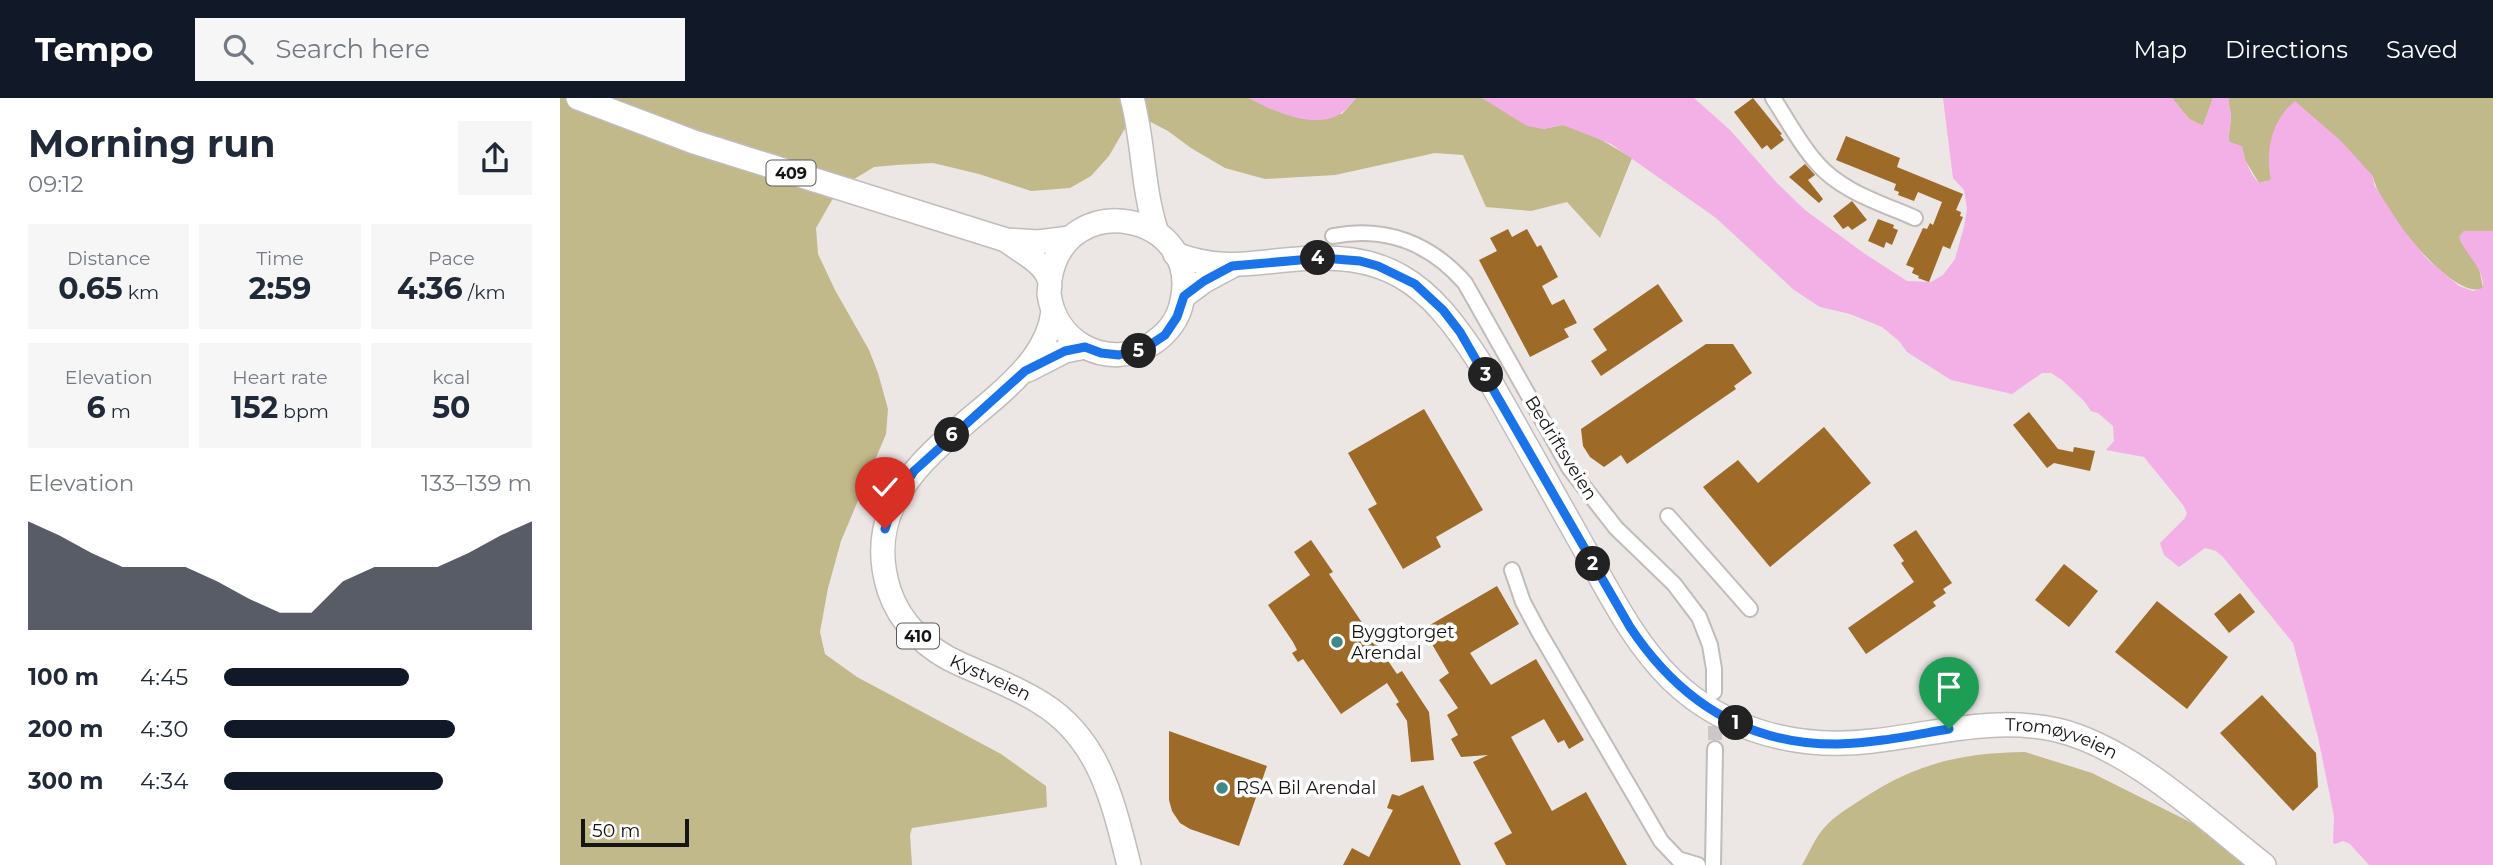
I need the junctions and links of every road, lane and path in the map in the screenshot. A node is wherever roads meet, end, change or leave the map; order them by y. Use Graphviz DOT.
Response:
graph roads {
  1 [pos="578,98"];
  2 [pos="1132,98"];
  3 [pos="1773,98"];
  4 [pos="1143,165"];
  5 [pos="1915,218"];
  6 [pos="1116,220"];
  7 [pos="1157,233"];
  8 [pos="1333,236"];
  9 [pos="1070,238"];
  10 [pos="1006,240"];
  11 [pos="1175,254"];
  12 [pos="1232,266"];
  13 [pos="1049,279"];
  14 [pos="1184,296"];
  15 [pos="1054,312"];
  16 [pos="1085,347"];
  17 [pos="1025,371"];
  18 [pos="1668,516"];
  19 [pos="1512,570"];
  20 [pos="1749,609"];
  21 [pos="1714,692"];
  22 [pos="1715,749"];
  23 [pos="1129,865"];
  24 [pos="1698,865"];
  25 [pos="1713,865"];
  26 [pos="2264,865"];
  1 -- 10 [label="main road, 409"];
  2 -- 4 [label="main road"];
  3 -- 5 [label="street"];
  4 -- 6 [label="main road"];
  4 -- 7 [label="main road"];
  6 -- 7 [label="main road"];
  6 -- 9 [label="main road, 409"];
  7 -- 11 [label="main road"];
  8 -- 21 [label="street, Bedriftsveien"];
  9 -- 10 [label="main road, 409"];
  9 -- 13 [label="main road"];
  10 -- 13 [label="main road, 409"];
  11 -- 12 [label="main road, Tromøyveien"];
  11 -- 14 [label="main road"];
  12 -- 14 [label="main road, Tromøyveien"];
  12 -- 26 [label="main road, Tromøyveien"];
  13 -- 15 [label="main road"];
  14 -- 16 [label="main road"];
  15 -- 16 [label="main road"];
  15 -- 17 [label="main road, Kystveien / 410"];
  16 -- 17 [label="main road, Kystveien / 410"];
  17 -- 23 [label="main road, Kystveien / 410"];
  18 -- 20 [label="street"];
  19 -- 24 [label="street"];
  22 -- 25 [label="street"];
}
